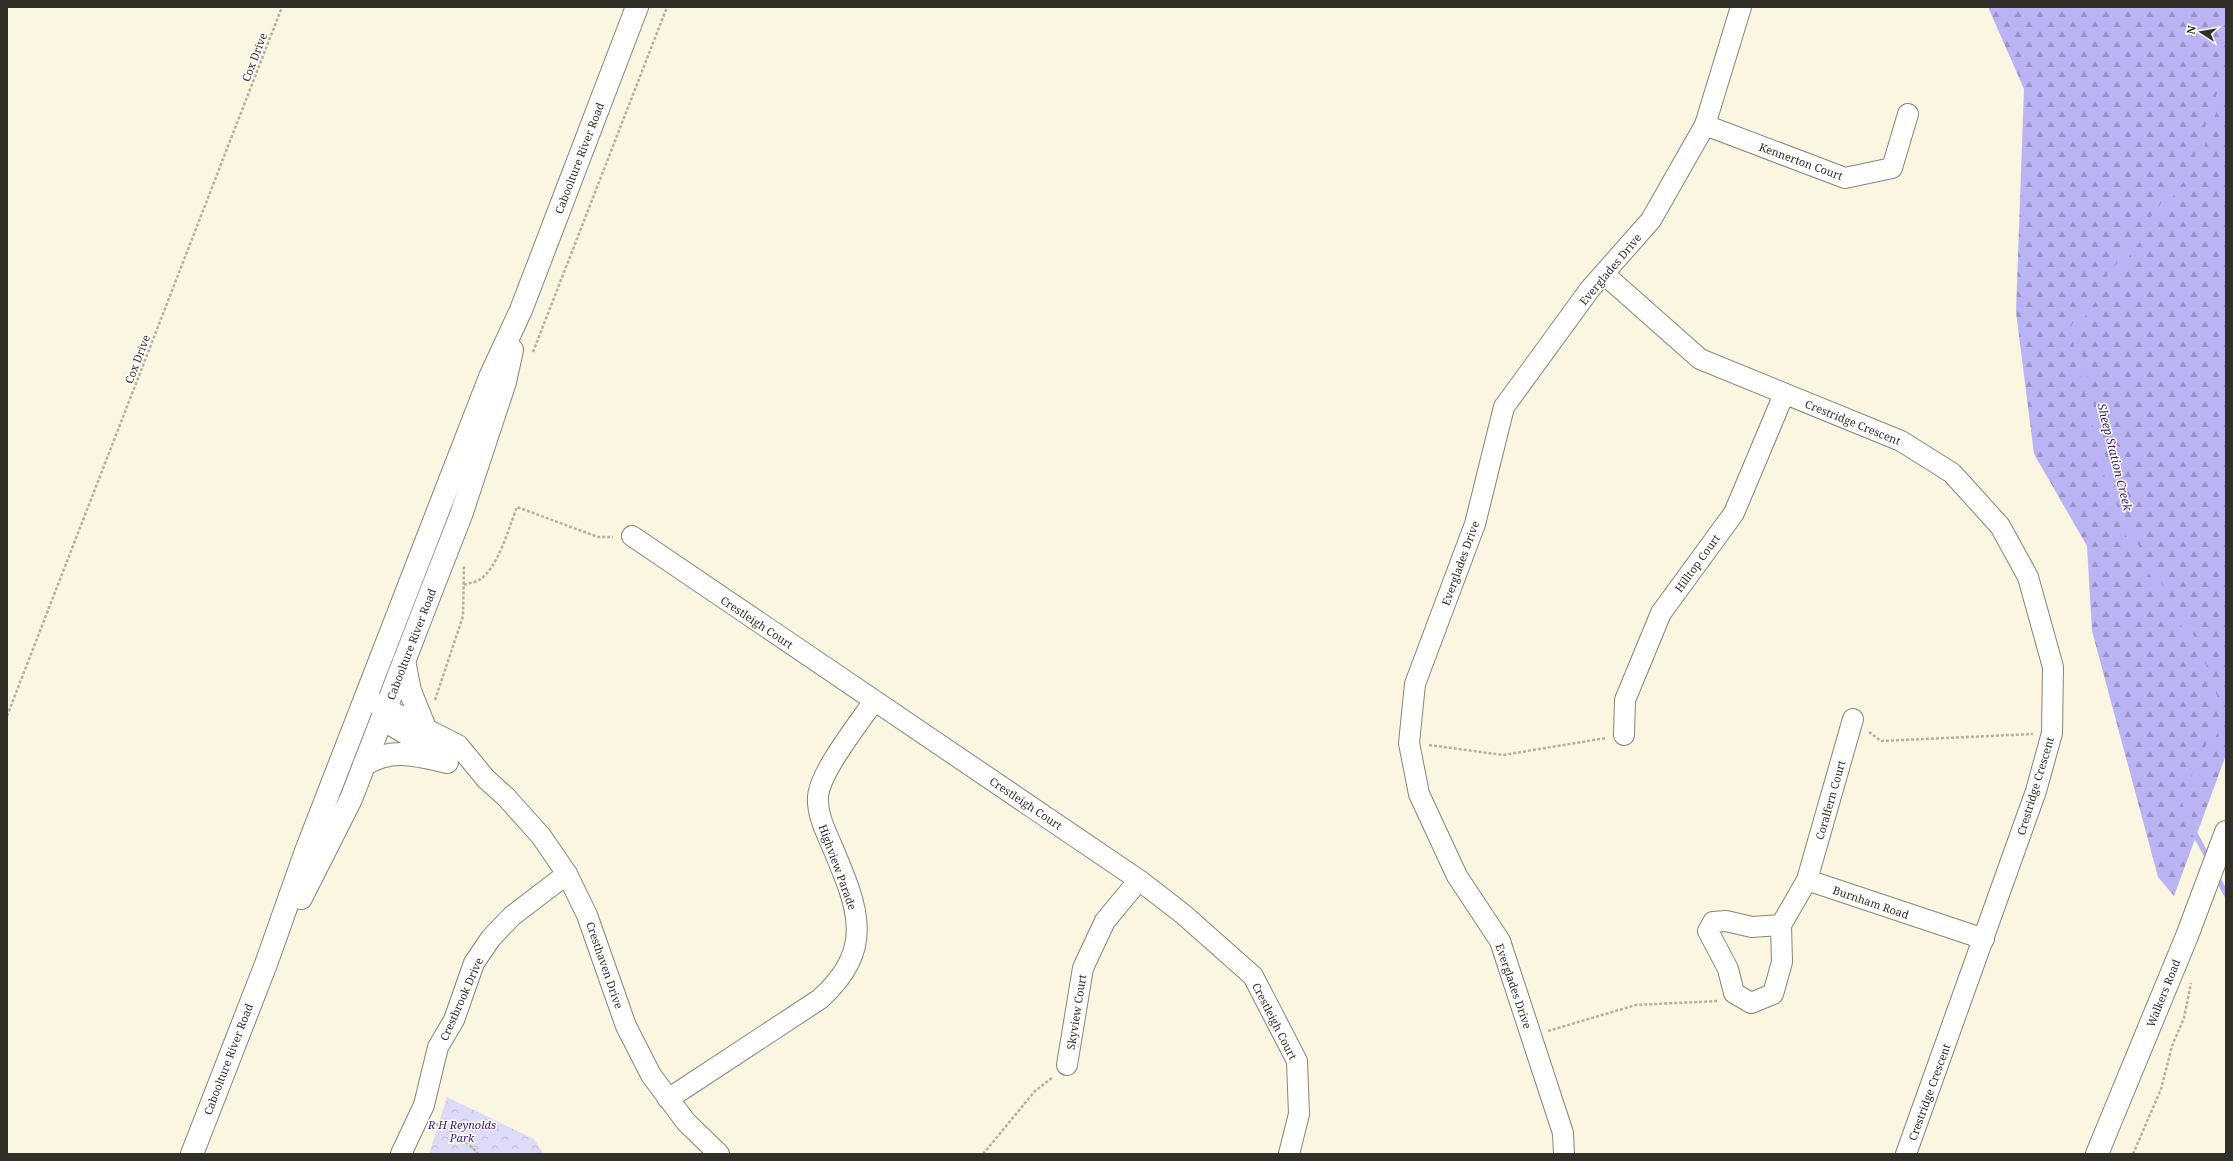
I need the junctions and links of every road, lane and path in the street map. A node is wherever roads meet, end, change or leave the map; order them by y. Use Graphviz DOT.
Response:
graph roads {
  1 [pos="282,7"];
  2 [pos="637,7"];
  3 [pos="667,7"];
  4 [pos="1740,7"];
  5 [pos="1908,114"];
  6 [pos="1705,125"];
  7 [pos="1604,274"];
  8 [pos="521,310"];
  9 [pos="532,356"];
  10 [pos="1784,394"];
  11 [pos="632,536"];
  12 [pos="464,562"];
  13 [pos="464,584"];
  14 [pos="404,661"];
  15 [pos="874,701"];
  16 [pos="363,704"];
  17 [pos="433,705"];
  18 [pos="384,714"];
  19 [pos="7,716"];
  20 [pos="1853,719"];
  21 [pos="425,728"];
  22 [pos="2052,733"];
  23 [pos="1624,736"];
  24 [pos="1409,743"];
  25 [pos="447,762"];
  26 [pos="364,765"];
  27 [pos="486,779"];
  28 [pos="2226,832"];
  29 [pos="567,874"];
  30 [pos="1139,880"];
  31 [pos="1807,880"];
  32 [pos="1781,926"];
  33 [pos="1984,939"];
  34 [pos="266,964"];
  35 [pos="2192,978"];
  36 [pos="1734,993"];
  37 [pos="1531,1036"];
  38 [pos="1067,1065"];
  39 [pos="668,1099"];
  40 [pos="431,1129"];
  41 [pos="192,1154"];
  42 [pos="401,1154"];
  43 [pos="478,1154"];
  44 [pos="719,1154"];
  45 [pos="983,1154"];
  46 [pos="1289,1154"];
  47 [pos="1564,1154"];
  48 [pos="1906,1154"];
  49 [pos="2097,1154"];
  50 [pos="2133,1154"];
  1 -- 19 [label="path, Cox Drive"];
  2 -- 8 [label="main road, Caboolture River Road"];
  3 -- 9 [label="path"];
  4 -- 6 [label="street, Everglades Drive"];
  5 -- 6 [label="street, Kennerton Court"];
  6 -- 7 [label="street, Everglades Drive"];
  7 -- 10 [label="street, Crestridge Crescent"];
  7 -- 24 [label="street, Everglades Drive"];
  8 -- 14 [label="main road, Caboolture River Road"];
  8 -- 16 [label="main road, Caboolture River Road"];
  10 -- 22 [label="street, Crestridge Crescent"];
  10 -- 23 [label="street, Hilltop Court"];
  11 -- 13 [label="path"];
  11 -- 15 [label="street, Crestleigh Court"];
  12 -- 13 [label="path"];
  13 -- 17 [label="path"];
  14 -- 18 [label="main road, Caboolture River Road"];
  14 -- 21 [label="main road"];
  15 -- 30 [label="street, Crestleigh Court"];
  15 -- 39 [label="street, Highview Parade"];
  16 -- 18 [label="street, Cresthaven Drive"];
  16 -- 34 [label="main road, Caboolture River Road"];
  18 -- 21 [label="street, Cresthaven Drive"];
  18 -- 25 [label="street, Cresthaven Drive"];
  18 -- 26 [label="main road, Caboolture River Road"];
  20 -- 22 [label="path"];
  20 -- 31 [label="street, Coralfern Court"];
  21 -- 27 [label="street, Cresthaven Drive"];
  22 -- 33 [label="street, Crestridge Crescent"];
  23 -- 24 [label="path"];
  24 -- 37 [label="street, Everglades Drive"];
  25 -- 26 [label="main road"];
  25 -- 27 [label="street, Cresthaven Drive"];
  26 -- 34 [label="main road, Caboolture River Road"];
  27 -- 29 [label="street, Cresthaven Drive"];
  28 -- 49 [label="main road, Walkers Road"];
  29 -- 39 [label="street, Cresthaven Drive"];
  29 -- 42 [label="street, Crestbrook Drive"];
  30 -- 38 [label="street, Skyview Court"];
  30 -- 46 [label="street, Crestleigh Court"];
  31 -- 32 [label="street"];
  31 -- 33 [label="street, Burnham Road"];
  32 -- 36 [label="street"];
  32 -- 36 [label="street"];
  33 -- 48 [label="street, Crestridge Crescent"];
  34 -- 41 [label="main road, Caboolture River Road"];
  35 -- 50 [label="path"];
  36 -- 37 [label="path"];
  37 -- 47 [label="street, Everglades Drive"];
  38 -- 45 [label="path"];
  39 -- 44 [label="street, Cresthaven Drive"];
  40 -- 43 [label="path"];
}
